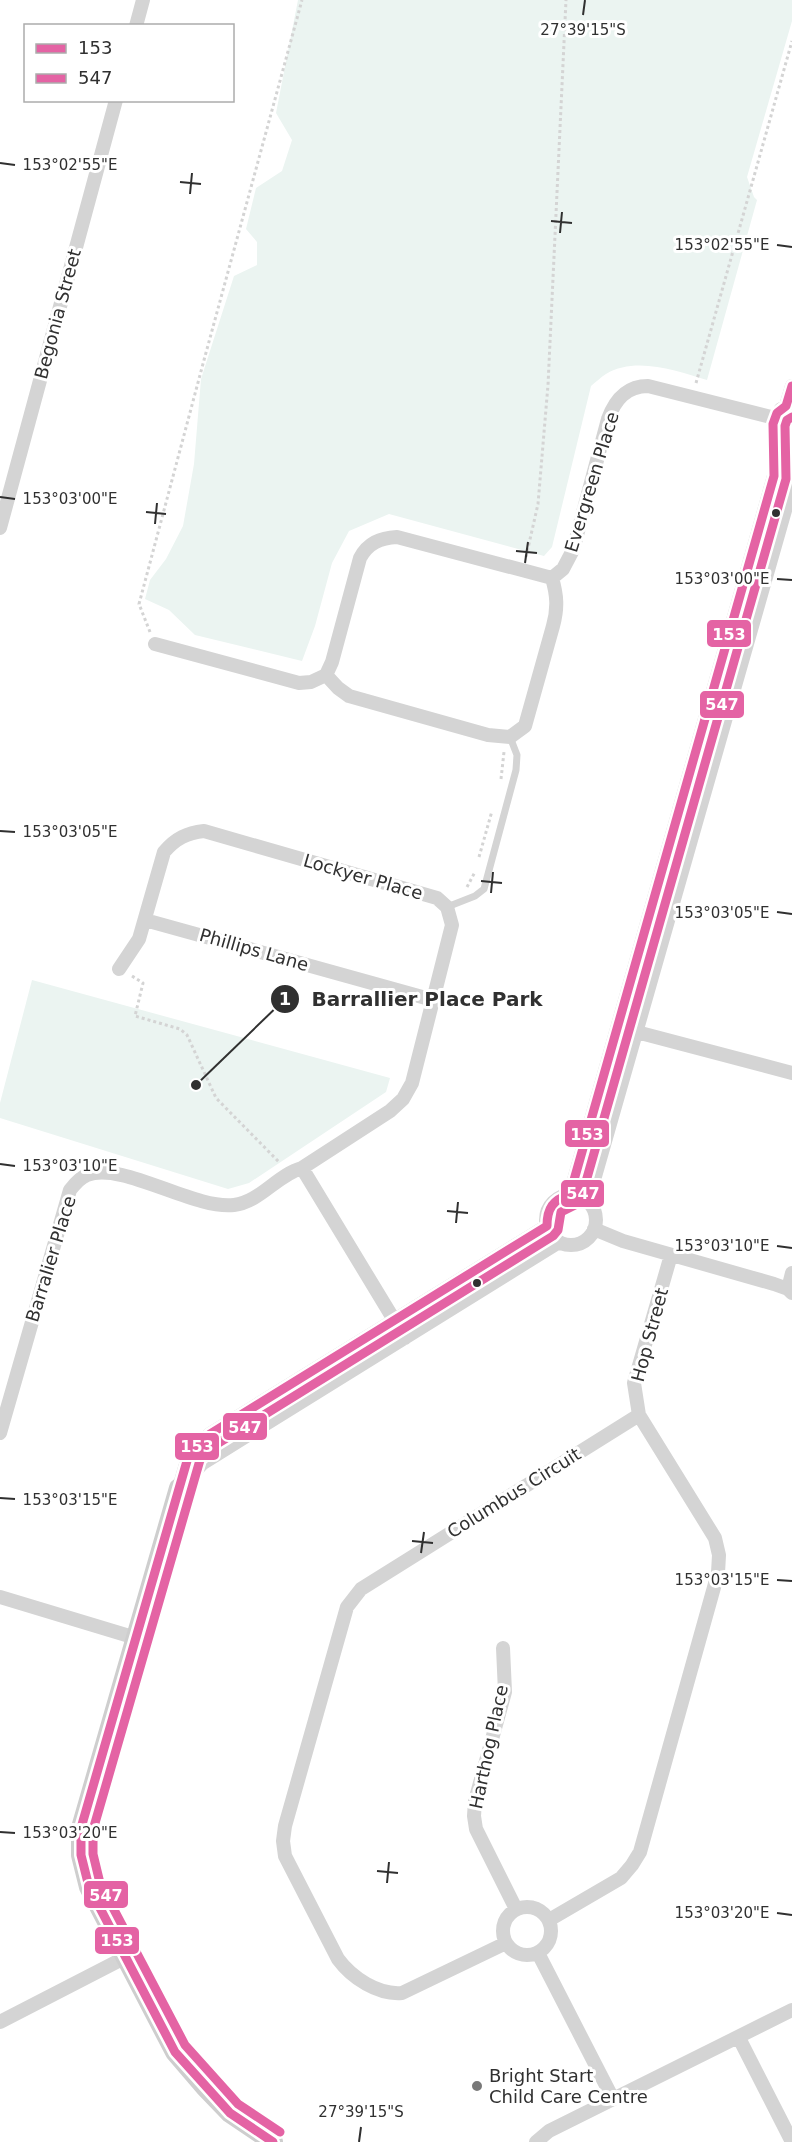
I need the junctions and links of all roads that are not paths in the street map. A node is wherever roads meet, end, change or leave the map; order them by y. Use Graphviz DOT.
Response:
graph roads {
  1 [pos="143,0"];
  2 [pos="137,24"];
  3 [pos="115,102"];
  4 [pos="792,386"];
  5 [pos="789,405"];
  6 [pos="775,418"];
  7 [pos="775,435"];
  8 [pos="792,449"];
  9 [pos="792,486"];
  10 [pos="0,528"];
  11 [pos="552,578"];
  12 [pos="155,644"];
  13 [pos="326,675"];
  14 [pos="510,737"];
  15 [pos="447,908"];
  16 [pos="145,920"];
  17 [pos="119,969"];
  18 [pos="433,1000"];
  19 [pos="619,1026"];
  20 [pos="637,1032"];
  21 [pos="792,1073"];
  22 [pos="295,1170"];
  23 [pos="570,1194"];
  24 [pos="588,1201"];
  25 [pos="547,1226"];
  26 [pos="594,1229"];
  27 [pos="559,1242"];
  28 [pos="671,1255"];
  29 [pos="792,1273"];
  30 [pos="790,1291"];
  31 [pos="394,1320"];
  32 [pos="405,1338"];
  33 [pos="639,1415"];
  34 [pos="0,1433"];
  35 [pos="179,1488"];
  36 [pos="0,1597"];
  37 [pos="136,1638"];
  38 [pos="503,1648"];
  39 [pos="516,1909"];
  40 [pos="549,1920"];
  41 [pos="506,1943"];
  42 [pos="538,1953"];
  43 [pos="126,1957"];
  44 [pos="792,2010"];
  45 [pos="0,2022"];
  46 [pos="739,2038"];
  47 [pos="614,2099"];
  48 [pos="273,2142"];
  49 [pos="536,2142"];
  50 [pos="792,2142"];
  1 -- 2 [label="street"];
  3 -- 10 [label="street, Begonia Street"];
  4 -- 5 [label="street"];
  5 -- 6 [label="street"];
  6 -- 7 [label="street"];
  6 -- 11 [label="street, Evergreen Place"];
  7 -- 8 [label="street"];
  7 -- 19 [label="street"];
  9 -- 20 [label="street"];
  11 -- 13 [label="street"];
  11 -- 14 [label="street"];
  12 -- 13 [label="street"];
  13 -- 14 [label="street"];
  14 -- 15 [label="lane"];
  15 -- 16 [label="street, Lockyer Place"];
  15 -- 18 [label="street"];
  16 -- 17 [label="street, Lockyer Place"];
  16 -- 18 [label="street, Phillips Lane"];
  18 -- 22 [label="street"];
  19 -- 20 [label="street"];
  19 -- 23 [label="street"];
  20 -- 21 [label="street"];
  20 -- 24 [label="street"];
  22 -- 31 [label="street"];
  22 -- 34 [label="street, Barralier Place"];
  23 -- 24 [label="street"];
  23 -- 25 [label="street"];
  24 -- 26 [label="street"];
  25 -- 27 [label="street"];
  25 -- 31 [label="street"];
  26 -- 27 [label="street"];
  26 -- 28 [label="street"];
  27 -- 32 [label="street"];
  28 -- 30 [label="street"];
  28 -- 33 [label="street, Hop Street"];
  29 -- 30 [label="street"];
  31 -- 32 [label="street"];
  31 -- 35 [label="street"];
  32 -- 35 [label="street"];
  33 -- 40 [label="street"];
  33 -- 41 [label="street, Columbus Circuit"];
  35 -- 37 [label="street"];
  36 -- 37 [label="street"];
  37 -- 43 [label="street"];
  38 -- 39 [label="street, Harthog Place"];
  39 -- 40 [label="street"];
  39 -- 41 [label="street"];
  40 -- 42 [label="street"];
  41 -- 42 [label="street"];
  42 -- 47 [label="street"];
  43 -- 45 [label="street"];
  43 -- 48 [label="street"];
  44 -- 46 [label="street"];
  46 -- 47 [label="street"];
  46 -- 50 [label="street"];
  47 -- 49 [label="street"];
}
